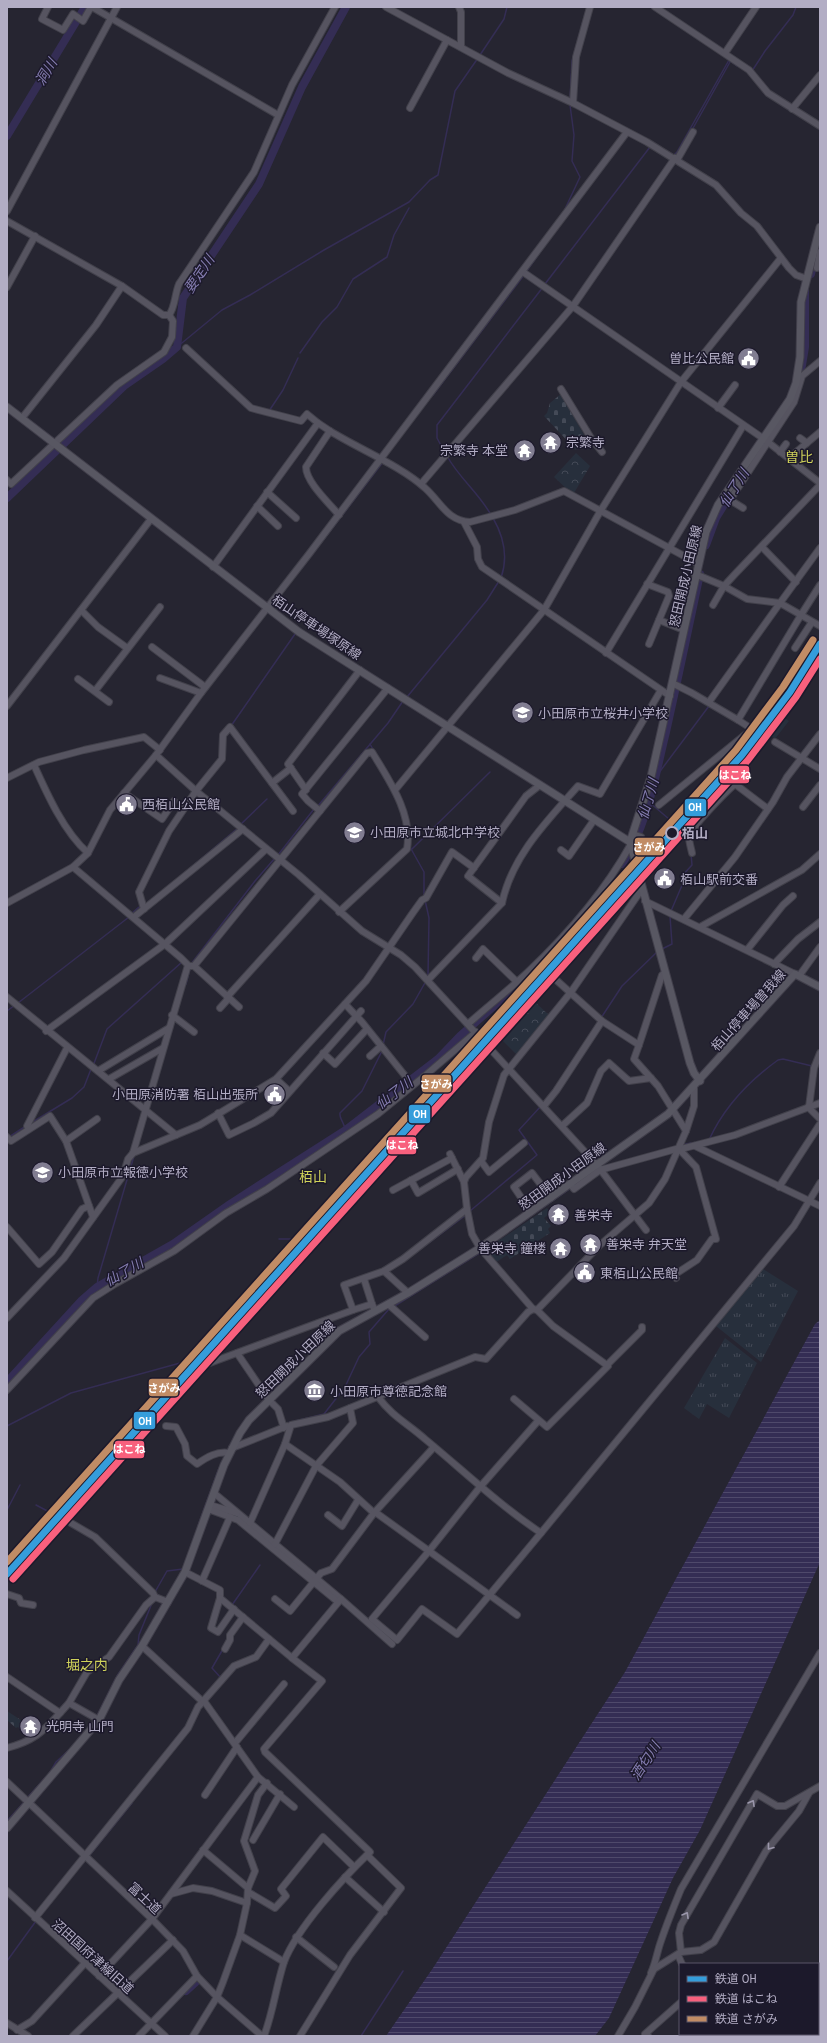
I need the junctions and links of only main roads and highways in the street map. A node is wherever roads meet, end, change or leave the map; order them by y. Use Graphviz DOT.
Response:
graph roads {
  1 [pos="820,227"];
  2 [pos="816,267"];
  3 [pos="7,407"];
  4 [pos="631,843"];
  5 [pos="820,987"];
  6 [pos="700,1081"];
  7 [pos="7,1828"];
  1 -- 2 [label="main road, 怒田開成小田原線"];
  2 -- 4 [label="main road, 怒田開成小田原線"];
  3 -- 4 [label="main road, 栢山停車場塚原線"];
  4 -- 6 [label="main road"];
  5 -- 6 [label="main road, 栢山停車場曽我線"];
  6 -- 7 [label="main road, 怒田開成小田原線"];
}
